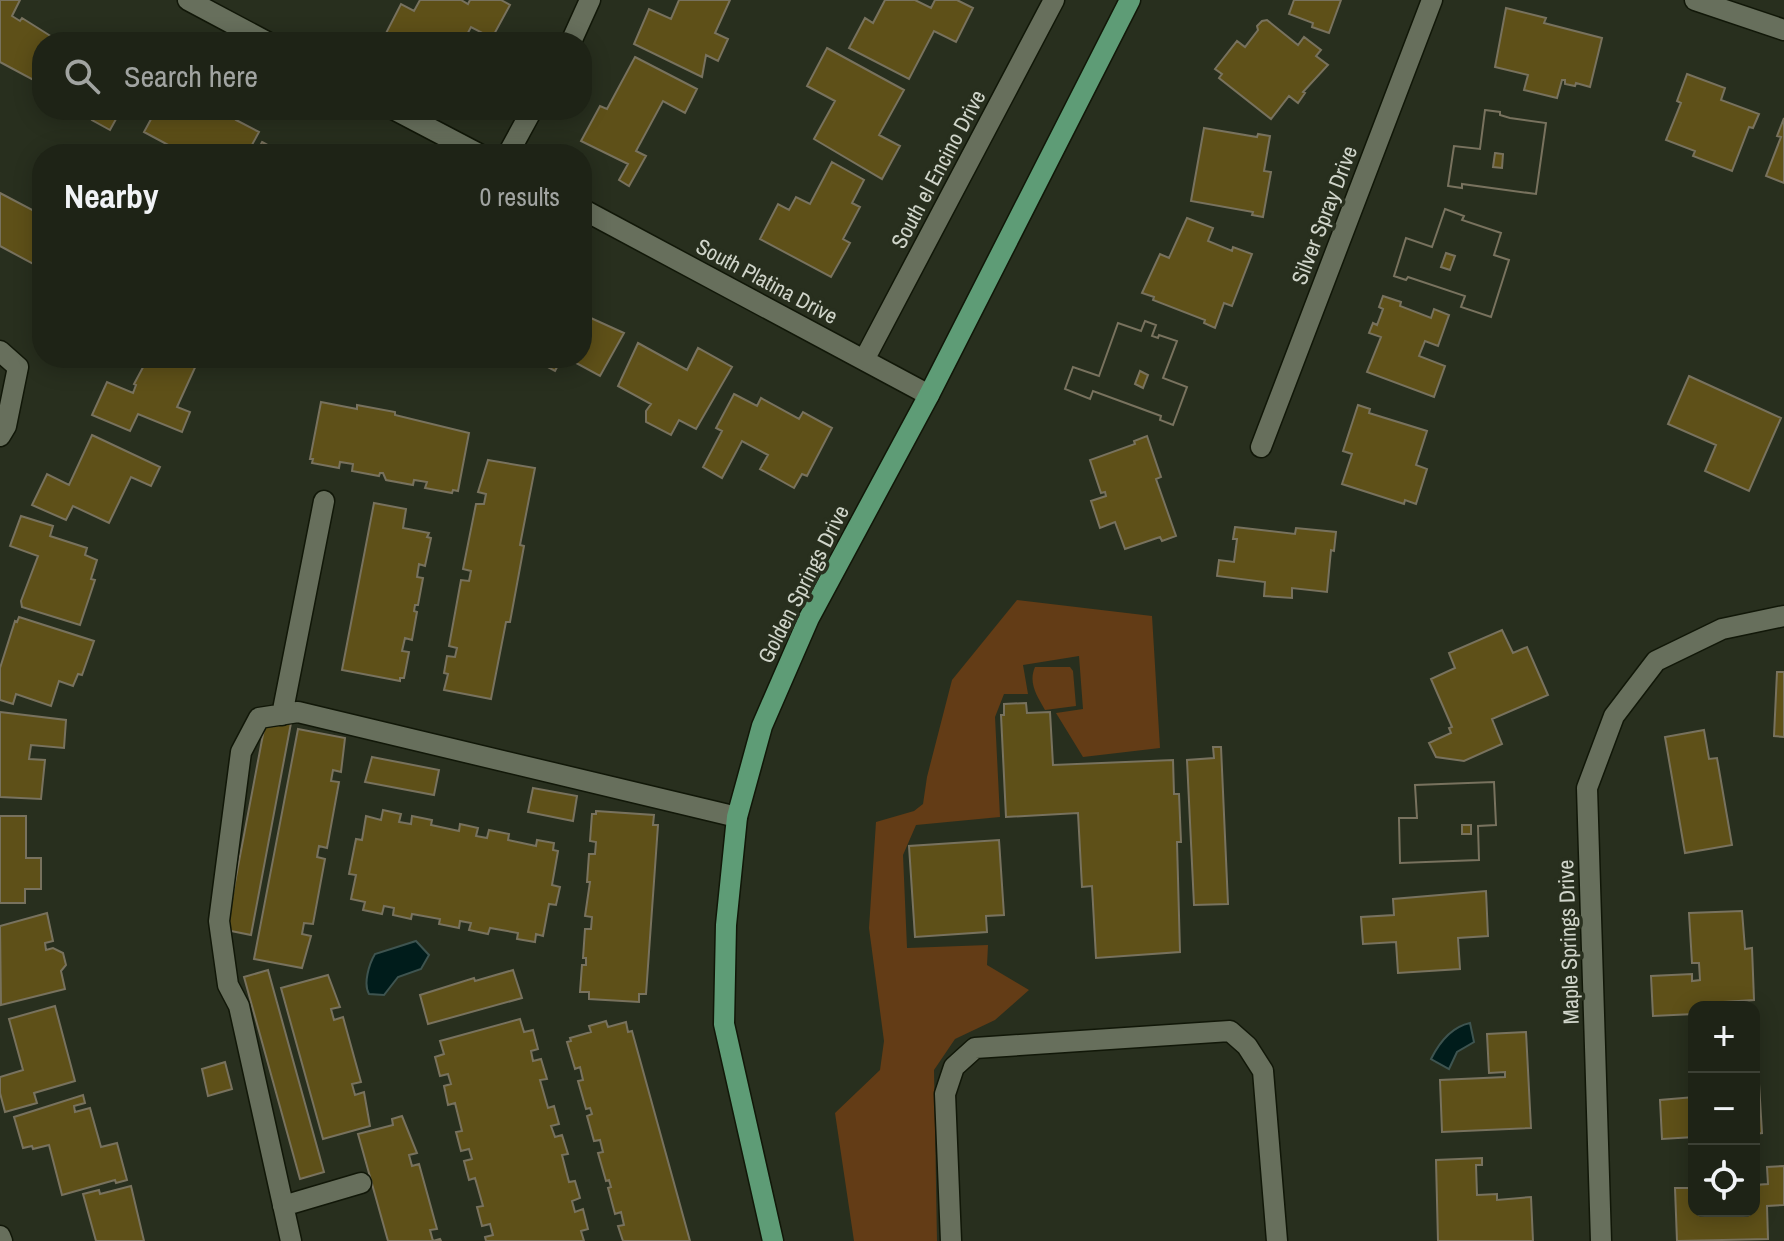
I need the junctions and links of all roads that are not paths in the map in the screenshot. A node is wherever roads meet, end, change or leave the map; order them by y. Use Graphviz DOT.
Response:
graph roads {
  1 [pos="188,0"];
  2 [pos="590,0"];
  3 [pos="1054,0"];
  4 [pos="1130,0"];
  5 [pos="1432,0"];
  6 [pos="1695,0"];
  7 [pos="1784,30"];
  8 [pos="248,32"];
  9 [pos="576,32"];
  10 [pos="414,120"];
  11 [pos="527,120"];
  12 [pos="460,144"];
  13 [pos="513,144"];
  14 [pos="592,214"];
  15 [pos="0,351"];
  16 [pos="864,360"];
  17 [pos="929,395"];
  18 [pos="0,436"];
  19 [pos="1261,447"];
  20 [pos="324,501"];
  21 [pos="1784,616"];
  22 [pos="282,715"];
  23 [pos="737,817"];
  24 [pos="361,1183"];
  25 [pos="283,1206"];
  26 [pos="291,1241"];
  27 [pos="773,1241"];
  28 [pos="951,1241"];
  29 [pos="1277,1241"];
  30 [pos="1601,1241"];
  1 -- 8 [label="street"];
  2 -- 9 [label="street"];
  3 -- 16 [label="street, South el Encino Drive"];
  4 -- 17 [label="main road, Golden Springs Drive"];
  5 -- 19 [label="street, Silver Spray Drive"];
  6 -- 7 [label="street"];
  10 -- 12 [label="street"];
  11 -- 13 [label="street"];
  14 -- 16 [label="street, South Platina Drive"];
  15 -- 18 [label="street"];
  16 -- 17 [label="street, South Platina Drive"];
  17 -- 23 [label="main road, Golden Springs Drive"];
  20 -- 22 [label="street"];
  21 -- 30 [label="street, Maple Springs Drive"];
  22 -- 23 [label="street"];
  22 -- 25 [label="street"];
  23 -- 27 [label="main road, Golden Springs Drive"];
  24 -- 25 [label="street"];
  25 -- 26 [label="street"];
  28 -- 29 [label="street"];
}
